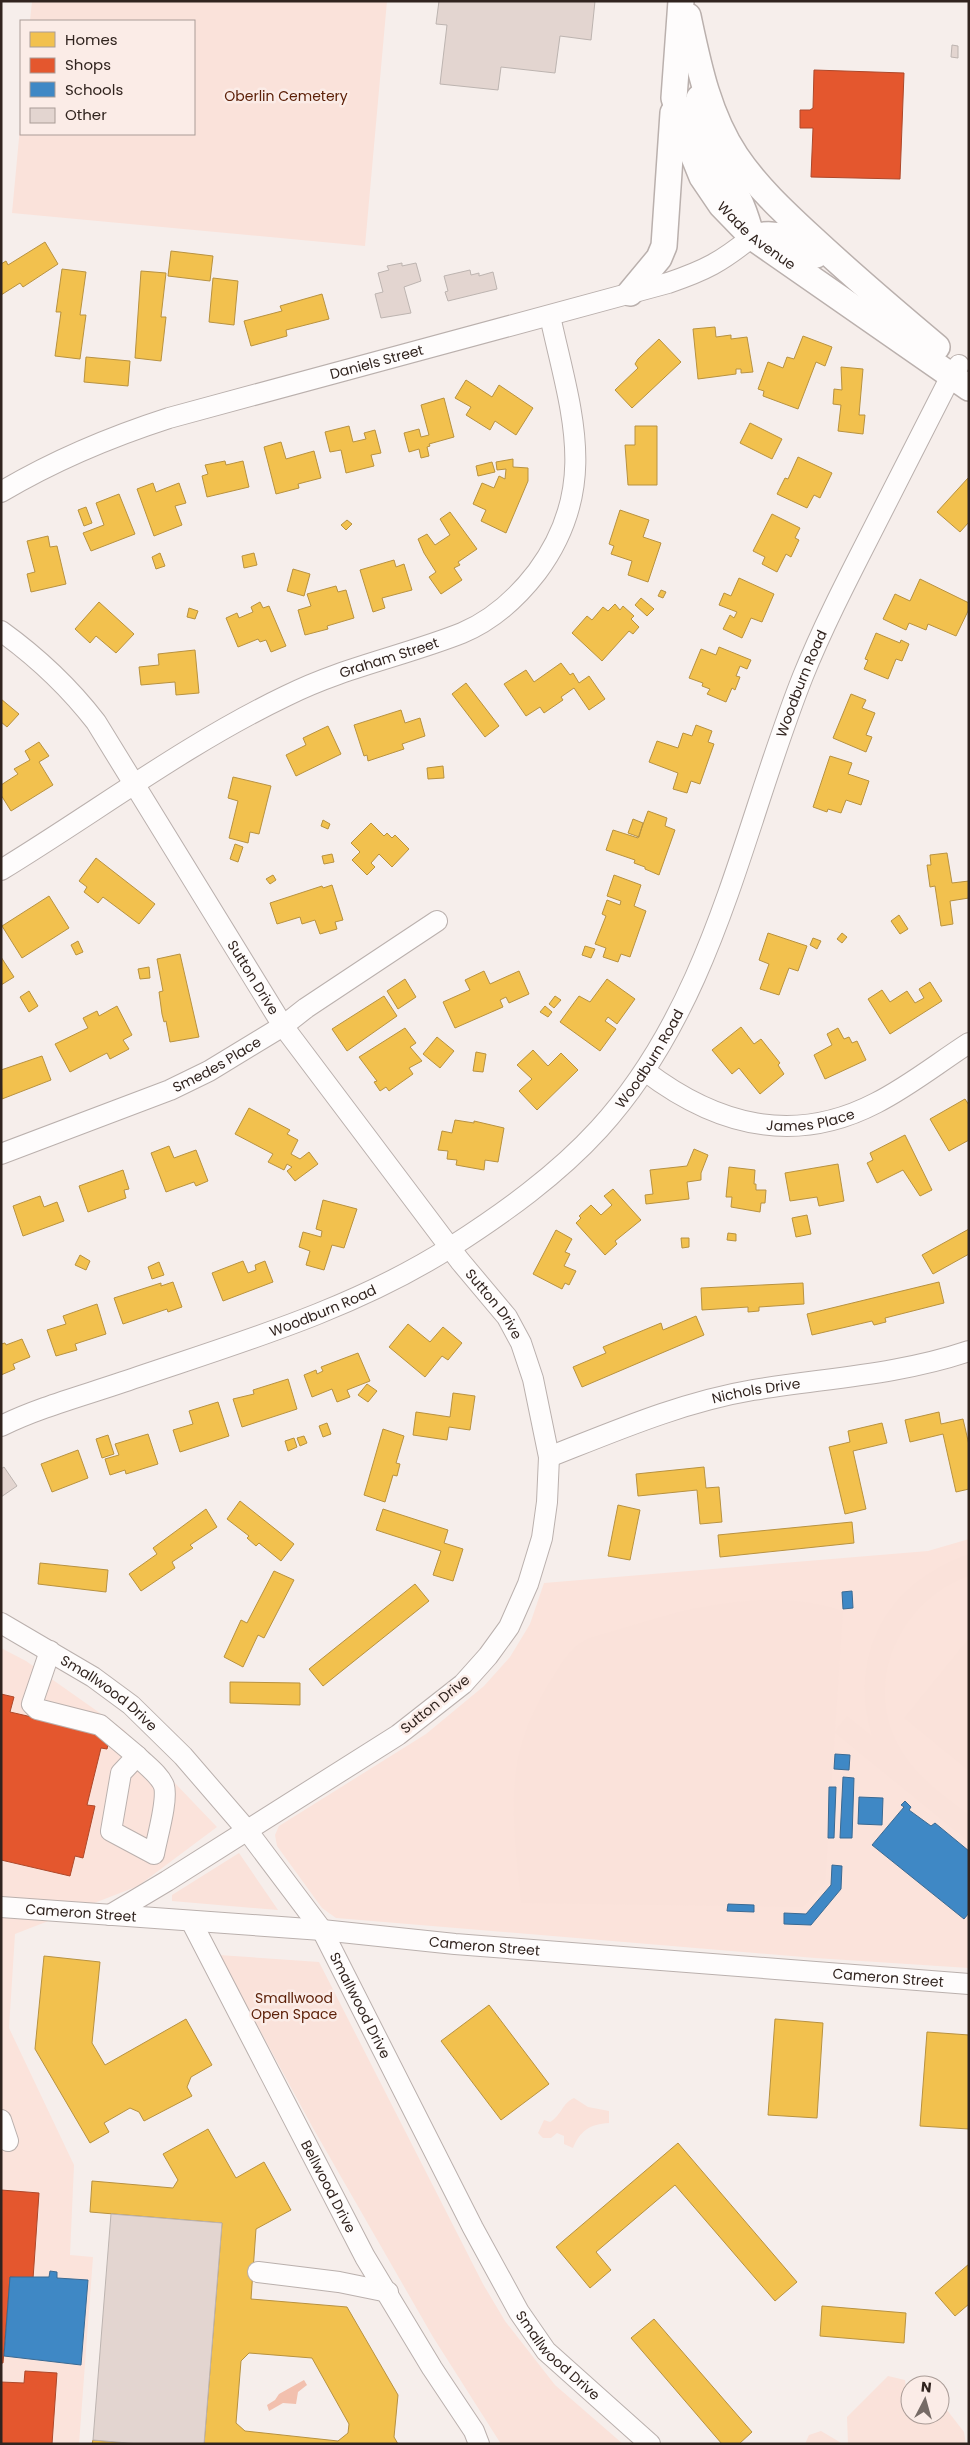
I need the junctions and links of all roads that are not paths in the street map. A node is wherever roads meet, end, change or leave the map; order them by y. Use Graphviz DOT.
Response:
graph roads {
  1 [pos="681,1"];
  2 [pos="684,1"];
  3 [pos="700,71"];
  4 [pos="674,98"];
  5 [pos="752,237"];
  6 [pos="862,285"];
  7 [pos="630,293"];
  8 [pos="550,316"];
  9 [pos="962,375"];
  10 [pos="1,492"];
  11 [pos="1,631"];
  12 [pos="134,785"];
  13 [pos="1,870"];
  14 [pos="437,921"];
  15 [pos="283,1026"];
  16 [pos="969,1043"];
  17 [pos="645,1070"];
  18 [pos="1,1154"];
  19 [pos="450,1248"];
  20 [pos="969,1351"];
  21 [pos="1,1426"];
  22 [pos="549,1457"];
  23 [pos="1,1623"];
  24 [pos="50,1651"];
  25 [pos="137,1756"];
  26 [pos="246,1829"];
  27 [pos="154,1854"];
  28 [pos="167,1881"];
  29 [pos="1,1907"];
  30 [pos="110,1915"];
  31 [pos="191,1921"];
  32 [pos="322,1930"];
  33 [pos="969,1984"];
  34 [pos="1,2120"];
  35 [pos="8,2141"];
  36 [pos="365,2257"];
  37 [pos="258,2272"];
  38 [pos="339,2282"];
  39 [pos="388,2292"];
  40 [pos="479,2444"];
  41 [pos="650,2444"];
  1 -- 4 [label="main road, Wade Avenue"];
  2 -- 3 [label="main road"];
  3 -- 5 [label="main road"];
  3 -- 6 [label="main road"];
  4 -- 5 [label="main road, Wade Avenue"];
  4 -- 7 [label="main road"];
  5 -- 6 [label="main road"];
  5 -- 7 [label="street, Daniels Street"];
  5 -- 9 [label="main road, Wade Avenue"];
  6 -- 9 [label="main road"];
  7 -- 8 [label="street, Daniels Street"];
  8 -- 10 [label="street, Daniels Street"];
  8 -- 12 [label="street, Graham Street"];
  9 -- 17 [label="street, Woodburn Road"];
  11 -- 12 [label="street, Sutton Drive"];
  12 -- 13 [label="street, Graham Street"];
  12 -- 15 [label="street, Sutton Drive"];
  14 -- 15 [label="street, Smedes Place"];
  15 -- 18 [label="street, Smedes Place"];
  15 -- 19 [label="street, Sutton Drive"];
  16 -- 17 [label="street, James Place"];
  17 -- 19 [label="street, Woodburn Road"];
  19 -- 21 [label="street, Woodburn Road"];
  19 -- 22 [label="street, Sutton Drive"];
  20 -- 22 [label="street, Nichols Drive"];
  22 -- 26 [label="street, Sutton Drive"];
  23 -- 24 [label="street, Smallwood Drive"];
  24 -- 25 [label="street"];
  24 -- 26 [label="street, Smallwood Drive"];
  25 -- 27 [label="street"];
  25 -- 27 [label="street"];
  26 -- 28 [label="street, Sutton Drive"];
  26 -- 32 [label="street, Smallwood Drive"];
  27 -- 28 [label="street"];
  28 -- 30 [label="street, Sutton Drive"];
  29 -- 30 [label="street, Cameron Street"];
  30 -- 31 [label="street, Cameron Street"];
  31 -- 32 [label="street, Cameron Street"];
  31 -- 36 [label="street, Bellwood Drive"];
  32 -- 33 [label="street, Cameron Street"];
  32 -- 41 [label="street, Smallwood Drive"];
  34 -- 35 [label="street"];
  36 -- 38 [label="street"];
  36 -- 39 [label="street, Bellwood Drive"];
  37 -- 38 [label="street"];
  38 -- 39 [label="street"];
  39 -- 40 [label="street, Bellwood Drive"];
}
